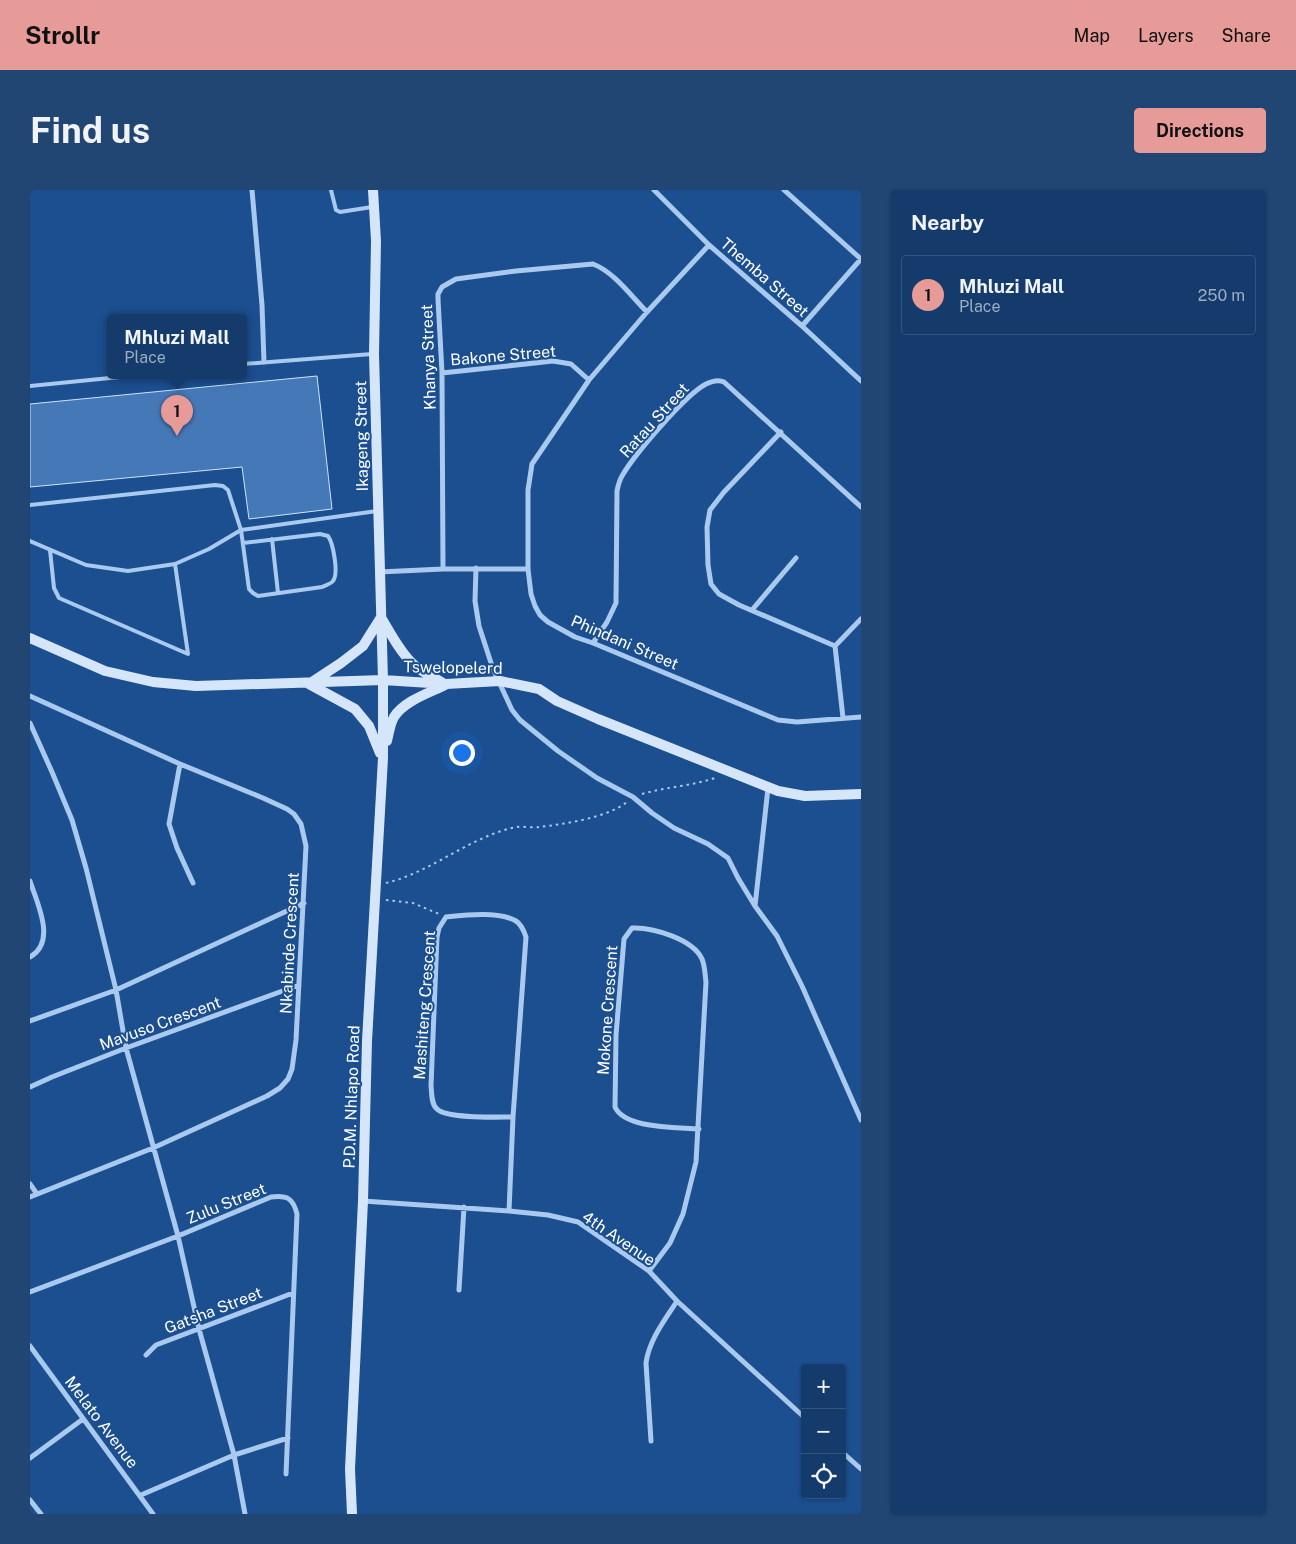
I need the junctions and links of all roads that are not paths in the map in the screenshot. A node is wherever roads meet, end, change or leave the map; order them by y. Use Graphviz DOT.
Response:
graph roads {
  1 [pos="252,190"];
  2 [pos="331,190"];
  3 [pos="374,190"];
  4 [pos="654,190"];
  5 [pos="784,190"];
  6 [pos="374,207"];
  7 [pos="709,245"];
  8 [pos="861,259"];
  9 [pos="646,312"];
  10 [pos="802,326"];
  11 [pos="374,354"];
  12 [pos="264,362"];
  13 [pos="247,364"];
  14 [pos="442,374"];
  15 [pos="107,378"];
  16 [pos="589,380"];
  17 [pos="861,382"];
  18 [pos="30,386"];
  19 [pos="781,432"];
  20 [pos="30,504"];
  21 [pos="861,507"];
  22 [pos="377,511"];
  23 [pos="241,530"];
  24 [pos="272,539"];
  25 [pos="30,541"];
  26 [pos="243,543"];
  27 [pos="50,550"];
  28 [pos="796,558"];
  29 [pos="175,564"];
  30 [pos="476,568"];
  31 [pos="443,569"];
  32 [pos="528,569"];
  33 [pos="379,572"];
  34 [pos="278,593"];
  35 [pos="752,610"];
  36 [pos="381,617"];
  37 [pos="861,619"];
  38 [pos="30,638"];
  39 [pos="592,643"];
  40 [pos="835,646"];
  41 [pos="383,680"];
  42 [pos="500,681"];
  43 [pos="310,684"];
  44 [pos="446,684"];
  45 [pos="30,696"];
  46 [pos="861,717"];
  47 [pos="843,718"];
  48 [pos="30,723"];
  49 [pos="382,758"];
  50 [pos="180,764"];
  51 [pos="768,787"];
  52 [pos="861,794"];
  53 [pos="30,881"];
  54 [pos="193,882"];
  55 [pos="304,903"];
  56 [pos="755,906"];
  57 [pos="30,957"];
  58 [pos="300,984"];
  59 [pos="116,990"];
  60 [pos="30,1021"];
  61 [pos="126,1048"];
  62 [pos="30,1087"];
  63 [pos="512,1117"];
  64 [pos="861,1120"];
  65 [pos="699,1129"];
  66 [pos="153,1148"];
  67 [pos="30,1184"];
  68 [pos="37,1194"];
  69 [pos="30,1197"];
  70 [pos="363,1201"];
  71 [pos="464,1208"];
  72 [pos="510,1211"];
  73 [pos="178,1236"];
  74 [pos="648,1271"];
  75 [pos="459,1290"];
  76 [pos="30,1292"];
  77 [pos="293,1293"];
  78 [pos="677,1301"];
  79 [pos="199,1329"];
  80 [pos="30,1346"];
  81 [pos="146,1355"];
  82 [pos="801,1414"];
  83 [pos="83,1419"];
  84 [pos="288,1438"];
  85 [pos="651,1441"];
  86 [pos="844,1454"];
  87 [pos="234,1456"];
  88 [pos="30,1458"];
  89 [pos="861,1470"];
  90 [pos="286,1474"];
  91 [pos="141,1495"];
  92 [pos="30,1500"];
  93 [pos="41,1514"];
  94 [pos="153,1514"];
  95 [pos="245,1514"];
  96 [pos="352,1514"];
  1 -- 12 [label="street"];
  2 -- 6 [label="lane"];
  3 -- 6 [label="street, Ikageng Street"];
  4 -- 7 [label="street, Themba Street"];
  5 -- 8 [label="street"];
  6 -- 11 [label="street, Ikageng Street"];
  7 -- 9 [label="street, Phindani Street"];
  7 -- 10 [label="street, Themba Street"];
  8 -- 10 [label="street"];
  9 -- 14 [label="street, Khanya Street"];
  9 -- 16 [label="street, Phindani Street"];
  10 -- 17 [label="street, Themba Street"];
  11 -- 12 [label="lane"];
  11 -- 22 [label="street, Ikageng Street"];
  12 -- 13 [label="lane"];
  14 -- 16 [label="street, Bakone Street"];
  14 -- 31 [label="street, Khanya Street"];
  15 -- 18 [label="lane"];
  16 -- 32 [label="street, Phindani Street"];
  19 -- 21 [label="street, Ratau Street"];
  19 -- 35 [label="street"];
  19 -- 39 [label="street, Ratau Street"];
  20 -- 23 [label="lane"];
  22 -- 23 [label="lane"];
  22 -- 33 [label="street, Ikageng Street"];
  23 -- 26 [label="lane"];
  23 -- 29 [label="lane"];
  24 -- 26 [label="lane"];
  24 -- 34 [label="lane"];
  24 -- 34 [label="lane"];
  25 -- 27 [label="lane"];
  26 -- 34 [label="lane"];
  27 -- 29 [label="lane"];
  27 -- 29 [label="lane"];
  28 -- 35 [label="street"];
  30 -- 31 [label="street"];
  30 -- 32 [label="street"];
  30 -- 42 [label="street"];
  31 -- 33 [label="street"];
  32 -- 39 [label="street, Phindani Street"];
  33 -- 36 [label="street, Ikageng Street"];
  35 -- 40 [label="street"];
  36 -- 41 [label="street, Ikageng Street"];
  36 -- 43 [label="street"];
  36 -- 44 [label="street"];
  37 -- 40 [label="street"];
  38 -- 43 [label="street, Tswelopelerd"];
  39 -- 47 [label="street, Phindani Street"];
  40 -- 47 [label="street"];
  41 -- 43 [label="street, Tswelopelerd"];
  41 -- 44 [label="street, Tswelopelerd"];
  41 -- 49 [label="street, P.D.M. Nhlapo Road"];
  42 -- 44 [label="street, Tswelopelerd"];
  42 -- 51 [label="street, Tswelopelerd"];
  42 -- 56 [label="street"];
  43 -- 49 [label="street"];
  44 -- 49 [label="street"];
  45 -- 50 [label="street, Nkabinde Crescent"];
  46 -- 47 [label="street, Phindani Street"];
  48 -- 59 [label="street"];
  49 -- 70 [label="street, P.D.M. Nhlapo Road"];
  50 -- 54 [label="street"];
  50 -- 55 [label="street, Nkabinde Crescent"];
  51 -- 52 [label="street, Tswelopelerd"];
  51 -- 56 [label="street"];
  53 -- 57 [label="street"];
  55 -- 58 [label="street, Nkabinde Crescent"];
  55 -- 59 [label="street"];
  56 -- 64 [label="street"];
  58 -- 61 [label="street, Mavuso Crescent"];
  58 -- 66 [label="street, Nkabinde Crescent"];
  59 -- 60 [label="street"];
  59 -- 61 [label="street"];
  61 -- 62 [label="street, Mavuso Crescent"];
  61 -- 66 [label="street"];
  63 -- 63 [label="street, Mashiteng Crescent"];
  63 -- 72 [label="street, Mashiteng Crescent"];
  65 -- 65 [label="street, Mokone Crescent"];
  65 -- 74 [label="street, Mokone Crescent"];
  66 -- 68 [label="street, Nkabinde Crescent"];
  66 -- 73 [label="street"];
  67 -- 68 [label="street"];
  68 -- 69 [label="street, Nkabinde Crescent"];
  70 -- 71 [label="street, 4th Avenue"];
  70 -- 96 [label="street, P.D.M. Nhlapo Road"];
  71 -- 72 [label="street, 4th Avenue"];
  71 -- 75 [label="street"];
  72 -- 74 [label="street, 4th Avenue"];
  73 -- 76 [label="street, Zulu Street"];
  73 -- 77 [label="street, Zulu Street"];
  73 -- 79 [label="street"];
  74 -- 78 [label="street, 4th Avenue"];
  77 -- 79 [label="street, Gatsha Street"];
  77 -- 84 [label="street, Zulu Street"];
  78 -- 82 [label="street, 4th Avenue"];
  78 -- 85 [label="street"];
  79 -- 81 [label="street, Gatsha Street"];
  79 -- 87 [label="street"];
  80 -- 83 [label="street, Melato Avenue"];
  83 -- 88 [label="street"];
  83 -- 91 [label="street, Melato Avenue"];
  84 -- 87 [label="street"];
  84 -- 90 [label="street, Zulu Street"];
  86 -- 89 [label="street"];
  87 -- 91 [label="street"];
  87 -- 95 [label="street"];
  91 -- 94 [label="street, Melato Avenue"];
  92 -- 93 [label="street"];
}
